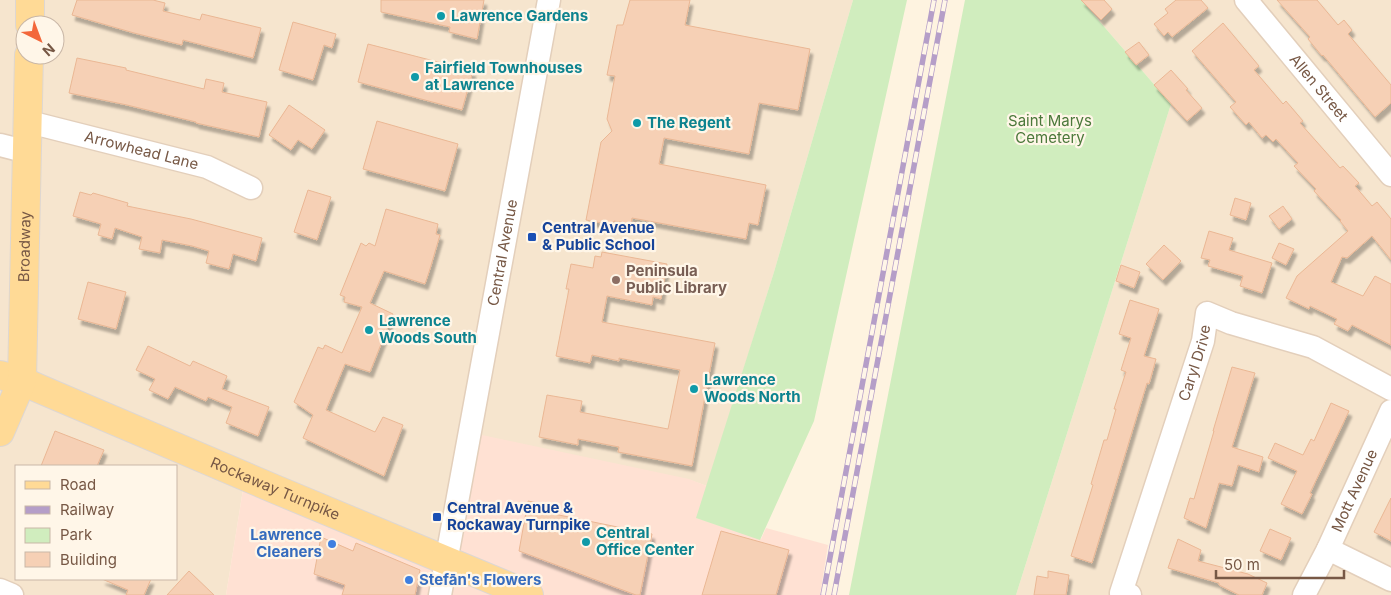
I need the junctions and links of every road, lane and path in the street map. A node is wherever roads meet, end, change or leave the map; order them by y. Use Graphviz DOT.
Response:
graph roads {
  1 [pos="30,0"];
  2 [pos="548,0"];
  3 [pos="1246,0"];
  4 [pos="30,15"];
  5 [pos="29,65"];
  6 [pos="29,122"];
  7 [pos="0,145"];
  8 [pos="28,152"];
  9 [pos="1391,175"];
  10 [pos="251,188"];
  11 [pos="11,378"];
  12 [pos="1391,390"];
  13 [pos="1391,412"];
  14 [pos="0,432"];
  15 [pos="1328,549"];
  16 [pos="446,560"];
  17 [pos="1391,580"];
  18 [pos="0,590"];
  19 [pos="12,595"];
  20 [pos="440,595"];
  21 [pos="529,595"];
  22 [pos="1130,595"];
  23 [pos="1304,595"];
  1 -- 4 [label="main road"];
  2 -- 16 [label="street, Central Avenue"];
  3 -- 9 [label="street, Allen Street"];
  5 -- 6 [label="main road, Broadway"];
  6 -- 8 [label="main road, Broadway"];
  6 -- 10 [label="street, Arrowhead Lane"];
  7 -- 8 [label="street"];
  8 -- 11 [label="main road, Broadway"];
  11 -- 14 [label="main road, Broadway"];
  11 -- 16 [label="main road, Rockaway Turnpike"];
  12 -- 22 [label="street, Caryl Drive"];
  13 -- 15 [label="street, Mott Avenue"];
  15 -- 17 [label="street"];
  15 -- 23 [label="street, Mott Avenue"];
  16 -- 20 [label="street, Central Avenue"];
  16 -- 21 [label="main road, Rockaway Turnpike"];
  18 -- 19 [label="street"];
}
